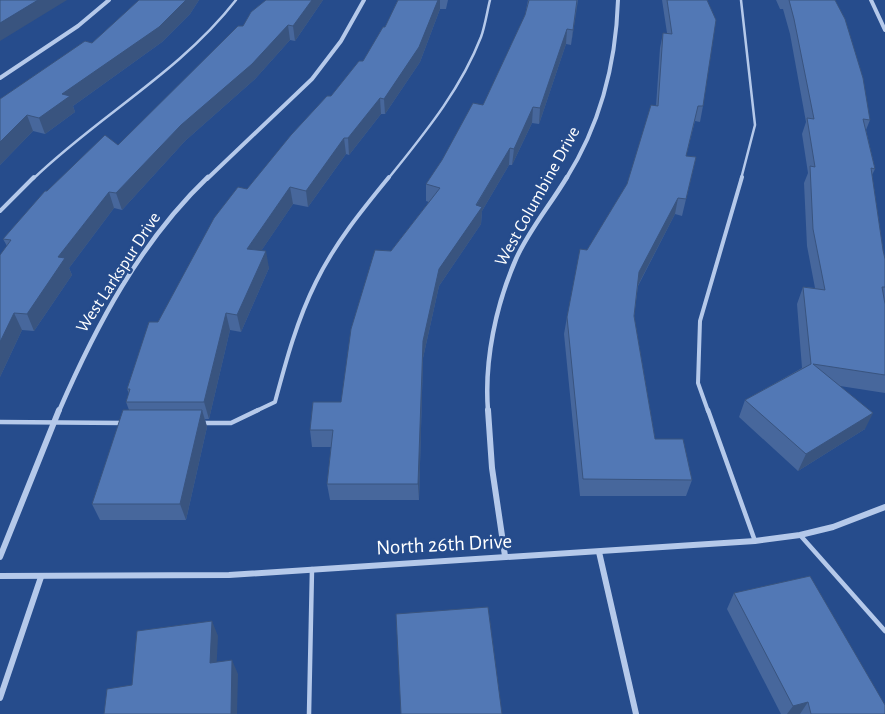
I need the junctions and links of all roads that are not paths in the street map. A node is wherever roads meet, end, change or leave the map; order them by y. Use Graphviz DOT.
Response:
graph roads {
  1 [pos="109,0"];
  2 [pos="236,0"];
  3 [pos="364,0"];
  4 [pos="490,0"];
  5 [pos="618,0"];
  6 [pos="741,0"];
  7 [pos="871,0"];
  8 [pos="885,30"];
  9 [pos="0,78"];
  10 [pos="0,211"];
  11 [pos="0,422"];
  12 [pos="54,424"];
  13 [pos="133,424"];
  14 [pos="192,424"];
  15 [pos="885,507"];
  16 [pos="800,535"];
  17 [pos="755,541"];
  18 [pos="599,552"];
  19 [pos="505,556"];
  20 [pos="0,557"];
  21 [pos="312,568"];
  22 [pos="0,576"];
  23 [pos="41,577"];
  24 [pos="885,631"];
  25 [pos="0,698"];
  26 [pos="309,714"];
  27 [pos="636,714"];
  1 -- 9 [label="street"];
  2 -- 10 [label="lane"];
  3 -- 12 [label="street, West Larkspur Drive"];
  4 -- 14 [label="lane"];
  5 -- 19 [label="street, West Columbine Drive"];
  6 -- 17 [label="lane"];
  7 -- 8 [label="street"];
  11 -- 12 [label="lane"];
  12 -- 13 [label="lane"];
  12 -- 20 [label="street, West Larkspur Drive"];
  15 -- 16 [label="street, North 26th Drive"];
  16 -- 17 [label="street, North 26th Drive"];
  16 -- 24 [label="lane"];
  17 -- 18 [label="street, North 26th Drive"];
  18 -- 19 [label="street, North 26th Drive"];
  18 -- 27 [label="street"];
  19 -- 21 [label="street, North 26th Drive"];
  21 -- 23 [label="street, North 26th Drive"];
  21 -- 26 [label="lane"];
  22 -- 23 [label="street, North 26th Drive"];
  23 -- 25 [label="street"];
}
